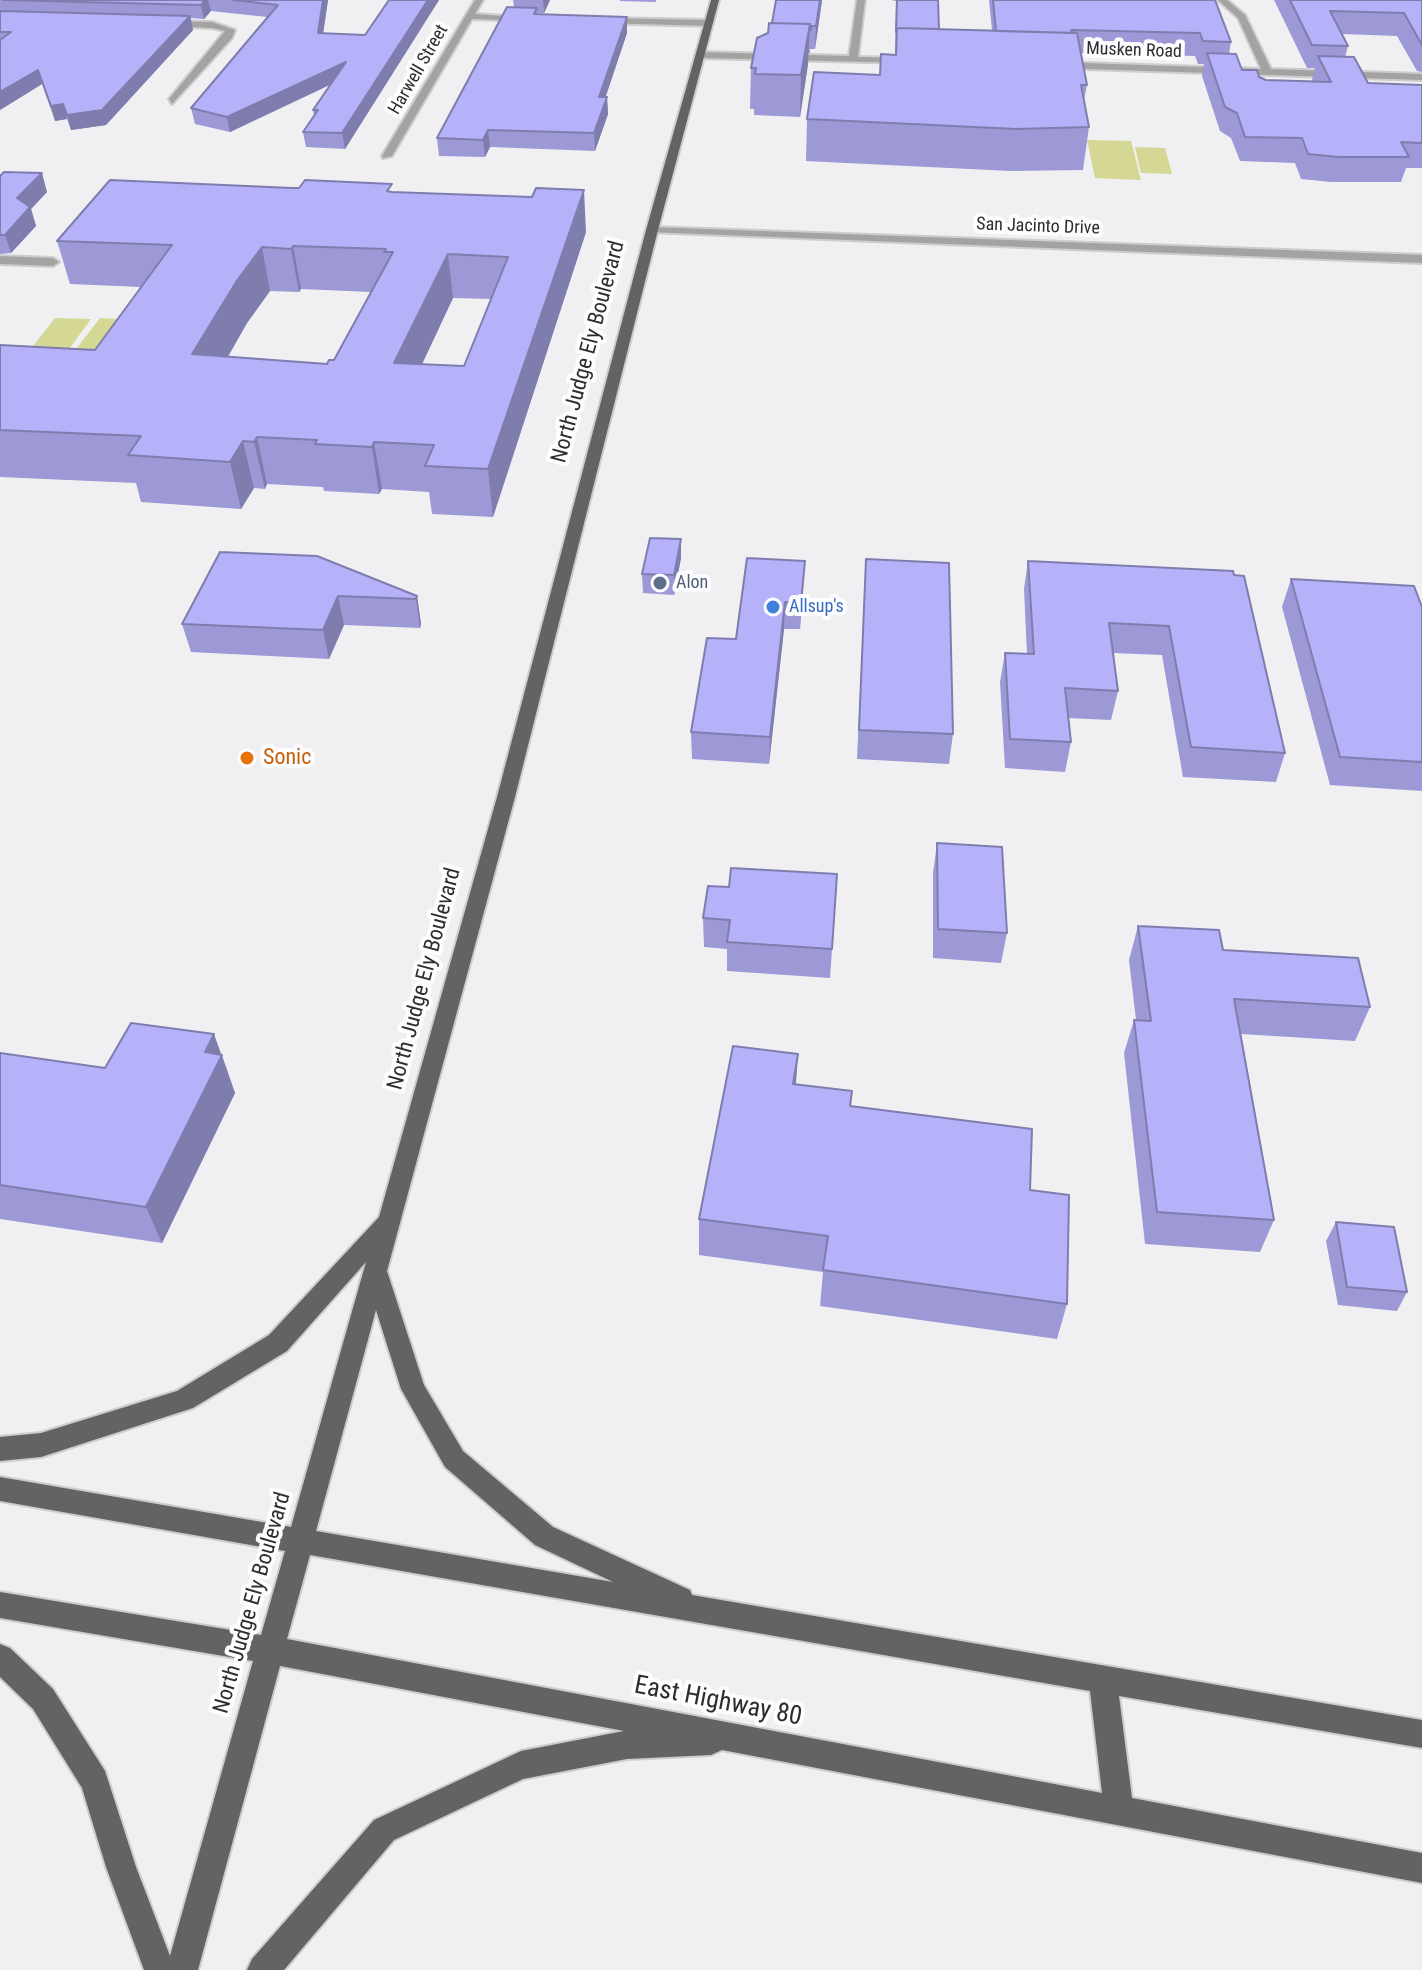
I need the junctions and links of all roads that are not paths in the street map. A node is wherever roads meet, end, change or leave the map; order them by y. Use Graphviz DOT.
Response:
graph roads {
  1 [pos="479,0"];
  2 [pos="715,0"];
  3 [pos="861,0"];
  4 [pos="1222,0"];
  5 [pos="469,16"];
  6 [pos="542,18"];
  7 [pos="586,19"];
  8 [pos="154,22"];
  9 [pos="709,23"];
  10 [pos="700,55"];
  11 [pos="853,59"];
  12 [pos="916,61"];
  13 [pos="1041,65"];
  14 [pos="1267,71"];
  15 [pos="1422,77"];
  16 [pos="172,101"];
  17 [pos="387,156"];
  18 [pos="652,230"];
  19 [pos="1422,259"];
  20 [pos="0,260"];
  21 [pos="53,262"];
  22 [pos="390,1220"];
  23 [pos="376,1272"];
  24 [pos="0,1449"];
  25 [pos="0,1489"];
  26 [pos="302,1541"];
  27 [pos="0,1605"];
  28 [pos="706,1611"];
  29 [pos="270,1650"];
  30 [pos="0,1658"];
  31 [pos="1103,1679"];
  32 [pos="1422,1734"];
  33 [pos="744,1739"];
  34 [pos="1119,1810"];
  35 [pos="1422,1868"];
  36 [pos="160,1970"];
  37 [pos="182,1970"];
  38 [pos="263,1970"];
  1 -- 5 [label="street, Harwell Street"];
  2 -- 9 [label="main road, North Judge Ely Boulevard"];
  3 -- 11 [label="street"];
  4 -- 14 [label="street"];
  5 -- 6 [label="street"];
  5 -- 17 [label="street, Harwell Street"];
  7 -- 9 [label="street"];
  8 -- 16 [label="street"];
  9 -- 10 [label="main road, North Judge Ely Boulevard"];
  10 -- 11 [label="street"];
  10 -- 18 [label="main road, North Judge Ely Boulevard"];
  11 -- 12 [label="street"];
  13 -- 14 [label="street, Musken Road"];
  14 -- 15 [label="street, Musken Road"];
  18 -- 19 [label="street, San Jacinto Drive"];
  18 -- 22 [label="main road, North Judge Ely Boulevard"];
  20 -- 21 [label="street"];
  22 -- 23 [label="main road, North Judge Ely Boulevard"];
  22 -- 24 [label="main road"];
  23 -- 26 [label="main road, North Judge Ely Boulevard"];
  23 -- 28 [label="main road"];
  25 -- 26 [label="main road"];
  26 -- 28 [label="main road"];
  26 -- 29 [label="main road, North Judge Ely Boulevard"];
  27 -- 29 [label="main road, East Highway 80"];
  28 -- 31 [label="main road"];
  29 -- 33 [label="main road, East Highway 80"];
  29 -- 37 [label="main road, North Judge Ely Boulevard"];
  30 -- 36 [label="main road"];
  31 -- 32 [label="main road"];
  31 -- 34 [label="main road"];
  33 -- 34 [label="main road, East Highway 80"];
  33 -- 38 [label="main road"];
  34 -- 35 [label="main road, East Highway 80"];
}
